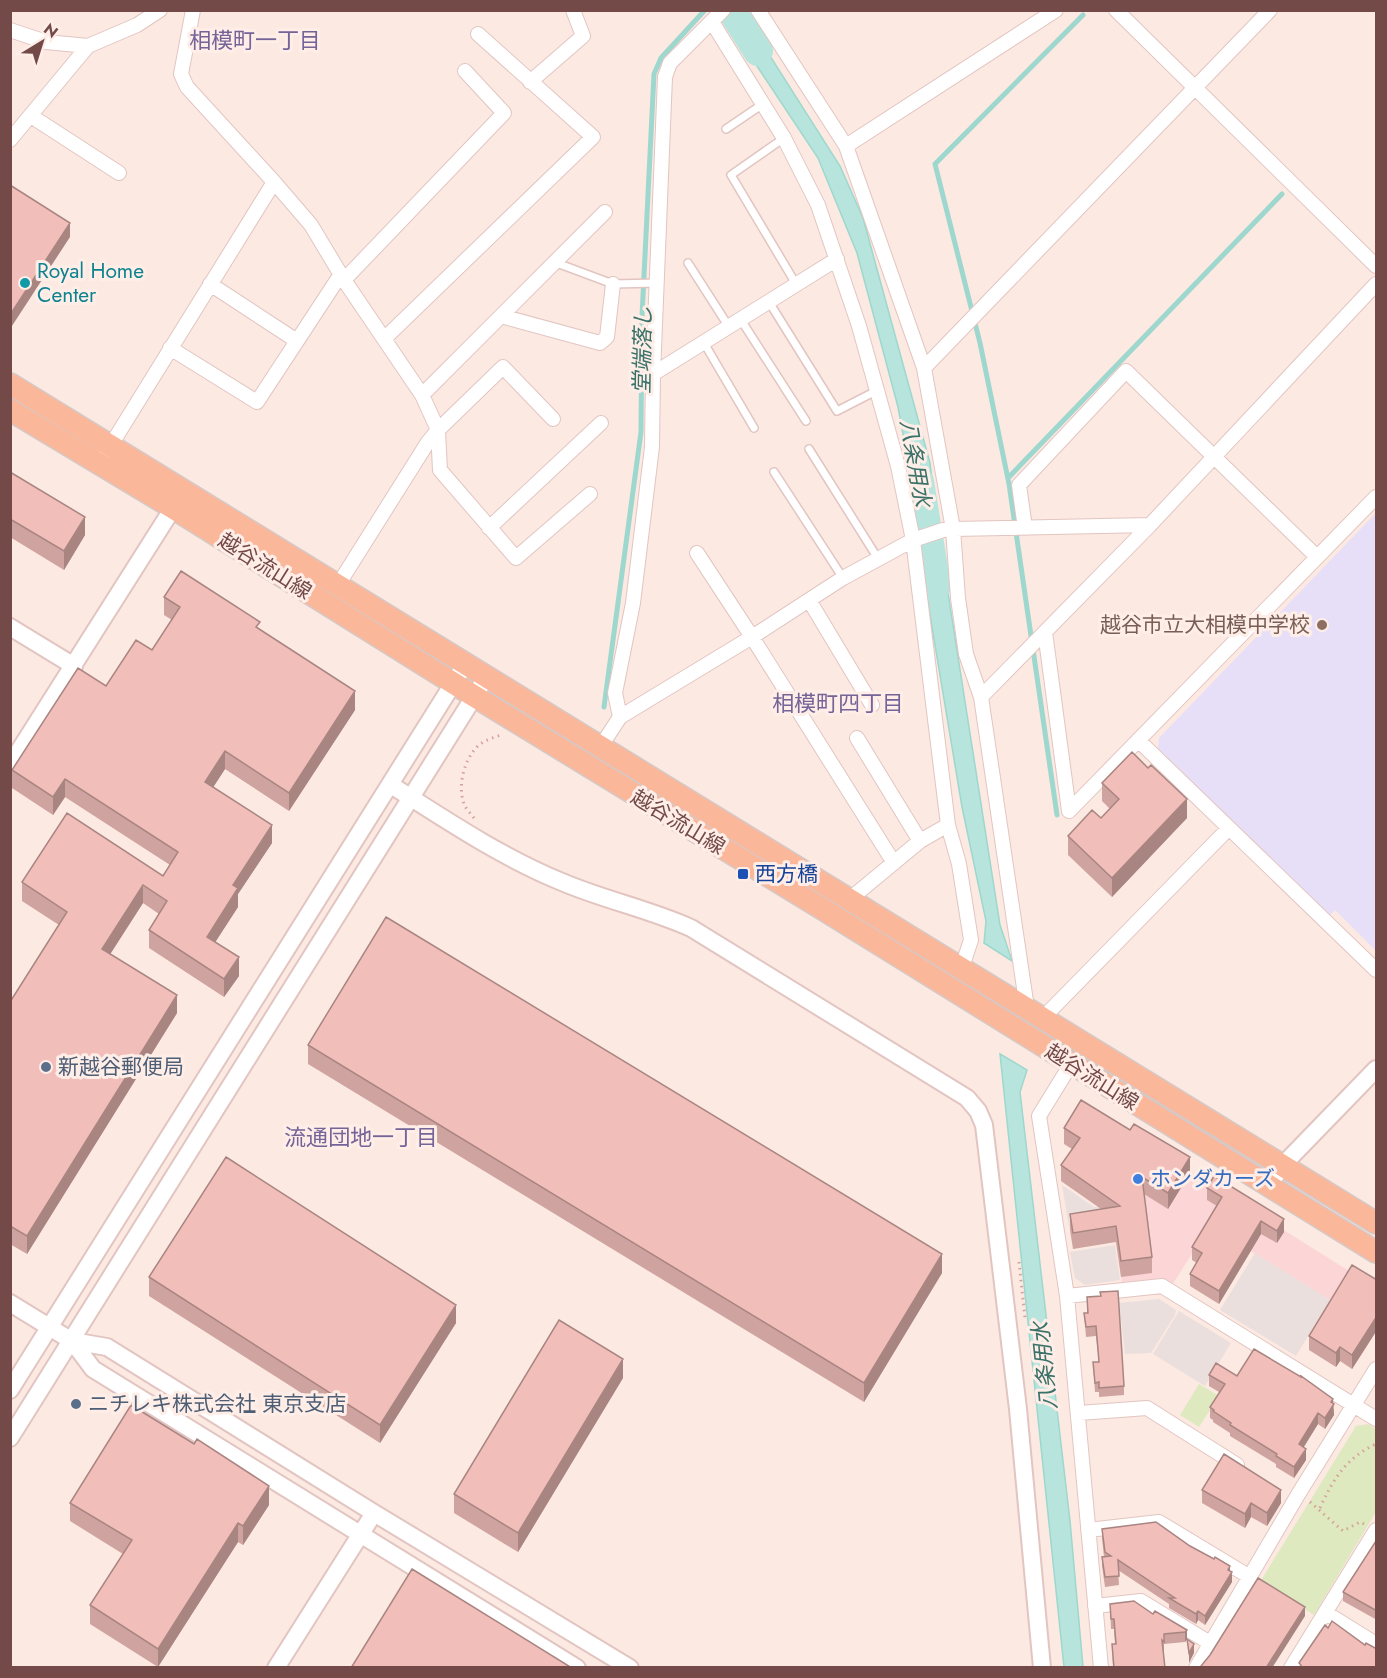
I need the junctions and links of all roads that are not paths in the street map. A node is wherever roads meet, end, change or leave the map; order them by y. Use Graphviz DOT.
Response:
graph roads {
  1 [pos="160,10"];
  2 [pos="193,10"];
  3 [pos="573,10"];
  4 [pos="759,10"];
  5 [pos="1056,10"];
  6 [pos="1116,10"];
  7 [pos="1270,10"];
  8 [pos="723,11"];
  9 [pos="712,22"];
  10 [pos="10,30"];
  11 [pos="478,34"];
  12 [pos="88,46"];
  13 [pos="465,71"];
  14 [pos="530,82"];
  15 [pos="1195,89"];
  16 [pos="763,104"];
  17 [pos="31,116"];
  18 [pos="726,129"];
  19 [pos="784,138"];
  20 [pos="10,141"];
  21 [pos="846,146"];
  22 [pos="119,173"];
  23 [pos="274,182"];
  24 [pos="605,212"];
  25 [pos="837,259"];
  26 [pos="554,262"];
  27 [pos="688,263"];
  28 [pos="1377,266"];
  29 [pos="342,277"];
  30 [pos="656,283"];
  31 [pos="210,284"];
  32 [pos="613,284"];
  33 [pos="796,284"];
  34 [pos="1377,284"];
  35 [pos="769,302"];
  36 [pos="501,316"];
  37 [pos="735,323"];
  38 [pos="384,339"];
  39 [pos="297,341"];
  40 [pos="704,343"];
  41 [pos="170,348"];
  42 [pos="924,368"];
  43 [pos="653,374"];
  44 [pos="10,384"];
  45 [pos="876,391"];
  46 [pos="422,395"];
  47 [pos="10,410"];
  48 [pos="553,419"];
  49 [pos="806,421"];
  50 [pos="601,423"];
  51 [pos="754,428"];
  52 [pos="438,430"];
  53 [pos="111,446"];
  54 [pos="809,448"];
  55 [pos="1214,455"];
  56 [pos="99,464"];
  57 [pos="774,472"];
  58 [pos="590,494"];
  59 [pos="1377,497"];
  60 [pos="173,508"];
  61 [pos="1150,525"];
  62 [pos="489,528"];
  63 [pos="1025,528"];
  64 [pos="948,529"];
  65 [pos="917,539"];
  66 [pos="697,553"];
  67 [pos="877,557"];
  68 [pos="1317,557"];
  69 [pos="843,578"];
  70 [pos="338,585"];
  71 [pos="809,600"];
  72 [pos="10,627"];
  73 [pos="1045,632"];
  74 [pos="752,637"];
  75 [pos="466,663"];
  76 [pos="74,666"];
  77 [pos="487,676"];
  78 [pos="454,683"];
  79 [pos="474,696"];
  80 [pos="981,697"];
  81 [pos="872,705"];
  82 [pos="620,717"];
  83 [pos="856,738"];
  84 [pos="1138,740"];
  85 [pos="601,746"];
  86 [pos="10,765"];
  87 [pos="391,785"];
  88 [pos="412,798"];
  89 [pos="948,825"];
  90 [pos="1229,828"];
  91 [pos="920,841"];
  92 [pos="894,863"];
  93 [pos="850,899"];
  94 [pos="961,970"];
  95 [pos="1377,970"];
  96 [pos="1035,1013"];
  97 [pos="1071,1064"];
  98 [pos="1377,1069"];
  99 [pos="1282,1166"];
  100 [pos="1269,1186"];
  101 [pos="1377,1223"];
  102 [pos="1377,1252"];
  103 [pos="1067,1296"];
  104 [pos="10,1303"];
  105 [pos="50,1327"];
  106 [pos="72,1341"];
  107 [pos="1377,1369"];
  108 [pos="10,1390"];
  109 [pos="1353,1405"];
  110 [pos="1079,1413"];
  111 [pos="1377,1419"];
  112 [pos="10,1438"];
  113 [pos="1246,1470"];
  114 [pos="374,1513"];
  115 [pos="1088,1530"];
  116 [pos="1376,1532"];
  117 [pos="360,1534"];
  118 [pos="1250,1576"];
  119 [pos="1095,1606"];
  120 [pos="1326,1613"];
  121 [pos="1210,1643"];
  122 [pos="1377,1644"];
  123 [pos="276,1668"];
  124 [pos="577,1668"];
  125 [pos="630,1668"];
  126 [pos="1042,1668"];
  127 [pos="1101,1668"];
  128 [pos="1196,1668"];
  129 [pos="1291,1668"];
  1 -- 12 [label="street"];
  2 -- 23 [label="street"];
  3 -- 14 [label="street"];
  4 -- 21 [label="street"];
  5 -- 21 [label="street"];
  6 -- 15 [label="street"];
  7 -- 15 [label="street"];
  8 -- 9 [label="street"];
  9 -- 16 [label="street"];
  9 -- 30 [label="street"];
  10 -- 12 [label="street"];
  11 -- 14 [label="street"];
  12 -- 17 [label="street"];
  13 -- 29 [label="street"];
  14 -- 38 [label="street"];
  15 -- 28 [label="street"];
  15 -- 42 [label="street"];
  16 -- 18 [label="lane"];
  16 -- 19 [label="street"];
  17 -- 20 [label="street"];
  17 -- 22 [label="street"];
  19 -- 25 [label="street"];
  19 -- 33 [label="lane"];
  21 -- 42 [label="street"];
  23 -- 29 [label="street"];
  23 -- 31 [label="street"];
  24 -- 26 [label="street"];
  25 -- 33 [label="street"];
  25 -- 45 [label="street"];
  26 -- 32 [label="lane"];
  26 -- 36 [label="street"];
  27 -- 37 [label="lane"];
  29 -- 38 [label="street"];
  29 -- 39 [label="street"];
  30 -- 32 [label="lane"];
  30 -- 43 [label="street"];
  31 -- 39 [label="street"];
  31 -- 41 [label="street"];
  32 -- 36 [label="street"];
  33 -- 35 [label="street"];
  34 -- 55 [label="street"];
  35 -- 37 [label="street"];
  35 -- 45 [label="lane"];
  36 -- 46 [label="street"];
  37 -- 40 [label="street"];
  37 -- 49 [label="lane"];
  38 -- 46 [label="street"];
  39 -- 41 [label="street"];
  40 -- 43 [label="street"];
  40 -- 51 [label="lane"];
  41 -- 53 [label="street"];
  42 -- 64 [label="street"];
  43 -- 82 [label="street"];
  44 -- 53 [label="main road, 越谷流山線"];
  45 -- 65 [label="street"];
  46 -- 52 [label="street"];
  47 -- 56 [label="main road, 越谷流山線"];
  48 -- 52 [label="street"];
  50 -- 62 [label="street"];
  52 -- 62 [label="street"];
  52 -- 70 [label="street"];
  53 -- 56 [label="street"];
  53 -- 70 [label="main road, 越谷流山線"];
  54 -- 67 [label="lane"];
  55 -- 61 [label="street"];
  55 -- 63 [label="street"];
  55 -- 68 [label="street"];
  56 -- 60 [label="main road, 越谷流山線"];
  57 -- 69 [label="lane"];
  58 -- 62 [label="street"];
  59 -- 68 [label="street"];
  60 -- 76 [label="street"];
  60 -- 78 [label="main road, 越谷流山線"];
  61 -- 63 [label="street"];
  61 -- 73 [label="street"];
  63 -- 64 [label="street"];
  64 -- 65 [label="street"];
  64 -- 80 [label="street"];
  65 -- 67 [label="street"];
  65 -- 89 [label="street"];
  66 -- 74 [label="street"];
  67 -- 69 [label="street"];
  68 -- 84 [label="street"];
  69 -- 71 [label="street"];
  70 -- 75 [label="main road, 越谷流山線"];
  71 -- 74 [label="street"];
  71 -- 81 [label="street"];
  72 -- 76 [label="street"];
  73 -- 80 [label="street"];
  73 -- 84 [label="street"];
  74 -- 82 [label="street"];
  74 -- 92 [label="street"];
  75 -- 77 [label="main road, 越谷流山線"];
  75 -- 78 [label="street"];
  76 -- 86 [label="street"];
  77 -- 79 [label="street"];
  77 -- 85 [label="main road, 越谷流山線"];
  78 -- 79 [label="main road, 越谷流山線"];
  78 -- 87 [label="street"];
  79 -- 88 [label="street"];
  79 -- 97 [label="main road, 越谷流山線"];
  80 -- 96 [label="street"];
  82 -- 85 [label="street"];
  83 -- 91 [label="street"];
  84 -- 90 [label="street"];
  85 -- 93 [label="main road, 越谷流山線"];
  87 -- 88 [label="street"];
  87 -- 105 [label="street"];
  88 -- 106 [label="street"];
  88 -- 126 [label="street"];
  89 -- 91 [label="street"];
  89 -- 94 [label="street"];
  90 -- 95 [label="street"];
  90 -- 96 [label="street"];
  91 -- 92 [label="street"];
  92 -- 93 [label="street"];
  93 -- 94 [label="main road, 越谷流山線"];
  94 -- 96 [label="main road, 越谷流山線"];
  96 -- 99 [label="main road, 越谷流山線"];
  97 -- 100 [label="main road, 越谷流山線"];
  97 -- 103 [label="street"];
  98 -- 99 [label="street"];
  99 -- 100 [label="street"];
  99 -- 101 [label="main road, 越谷流山線"];
  100 -- 102 [label="main road, 越谷流山線"];
  103 -- 109 [label="street"];
  103 -- 110 [label="street"];
  104 -- 105 [label="street"];
  105 -- 106 [label="street"];
  105 -- 108 [label="street"];
  106 -- 112 [label="street"];
  106 -- 114 [label="street"];
  106 -- 117 [label="street"];
  107 -- 109 [label="street"];
  109 -- 111 [label="street"];
  109 -- 118 [label="street"];
  110 -- 113 [label="street"];
  110 -- 115 [label="street"];
  114 -- 117 [label="street"];
  114 -- 125 [label="street"];
  115 -- 118 [label="street"];
  115 -- 119 [label="street"];
  116 -- 120 [label="street"];
  117 -- 123 [label="street"];
  117 -- 124 [label="street"];
  118 -- 121 [label="street"];
  119 -- 121 [label="street"];
  119 -- 127 [label="street"];
  120 -- 122 [label="street"];
  120 -- 129 [label="street"];
  121 -- 128 [label="street"];
}
